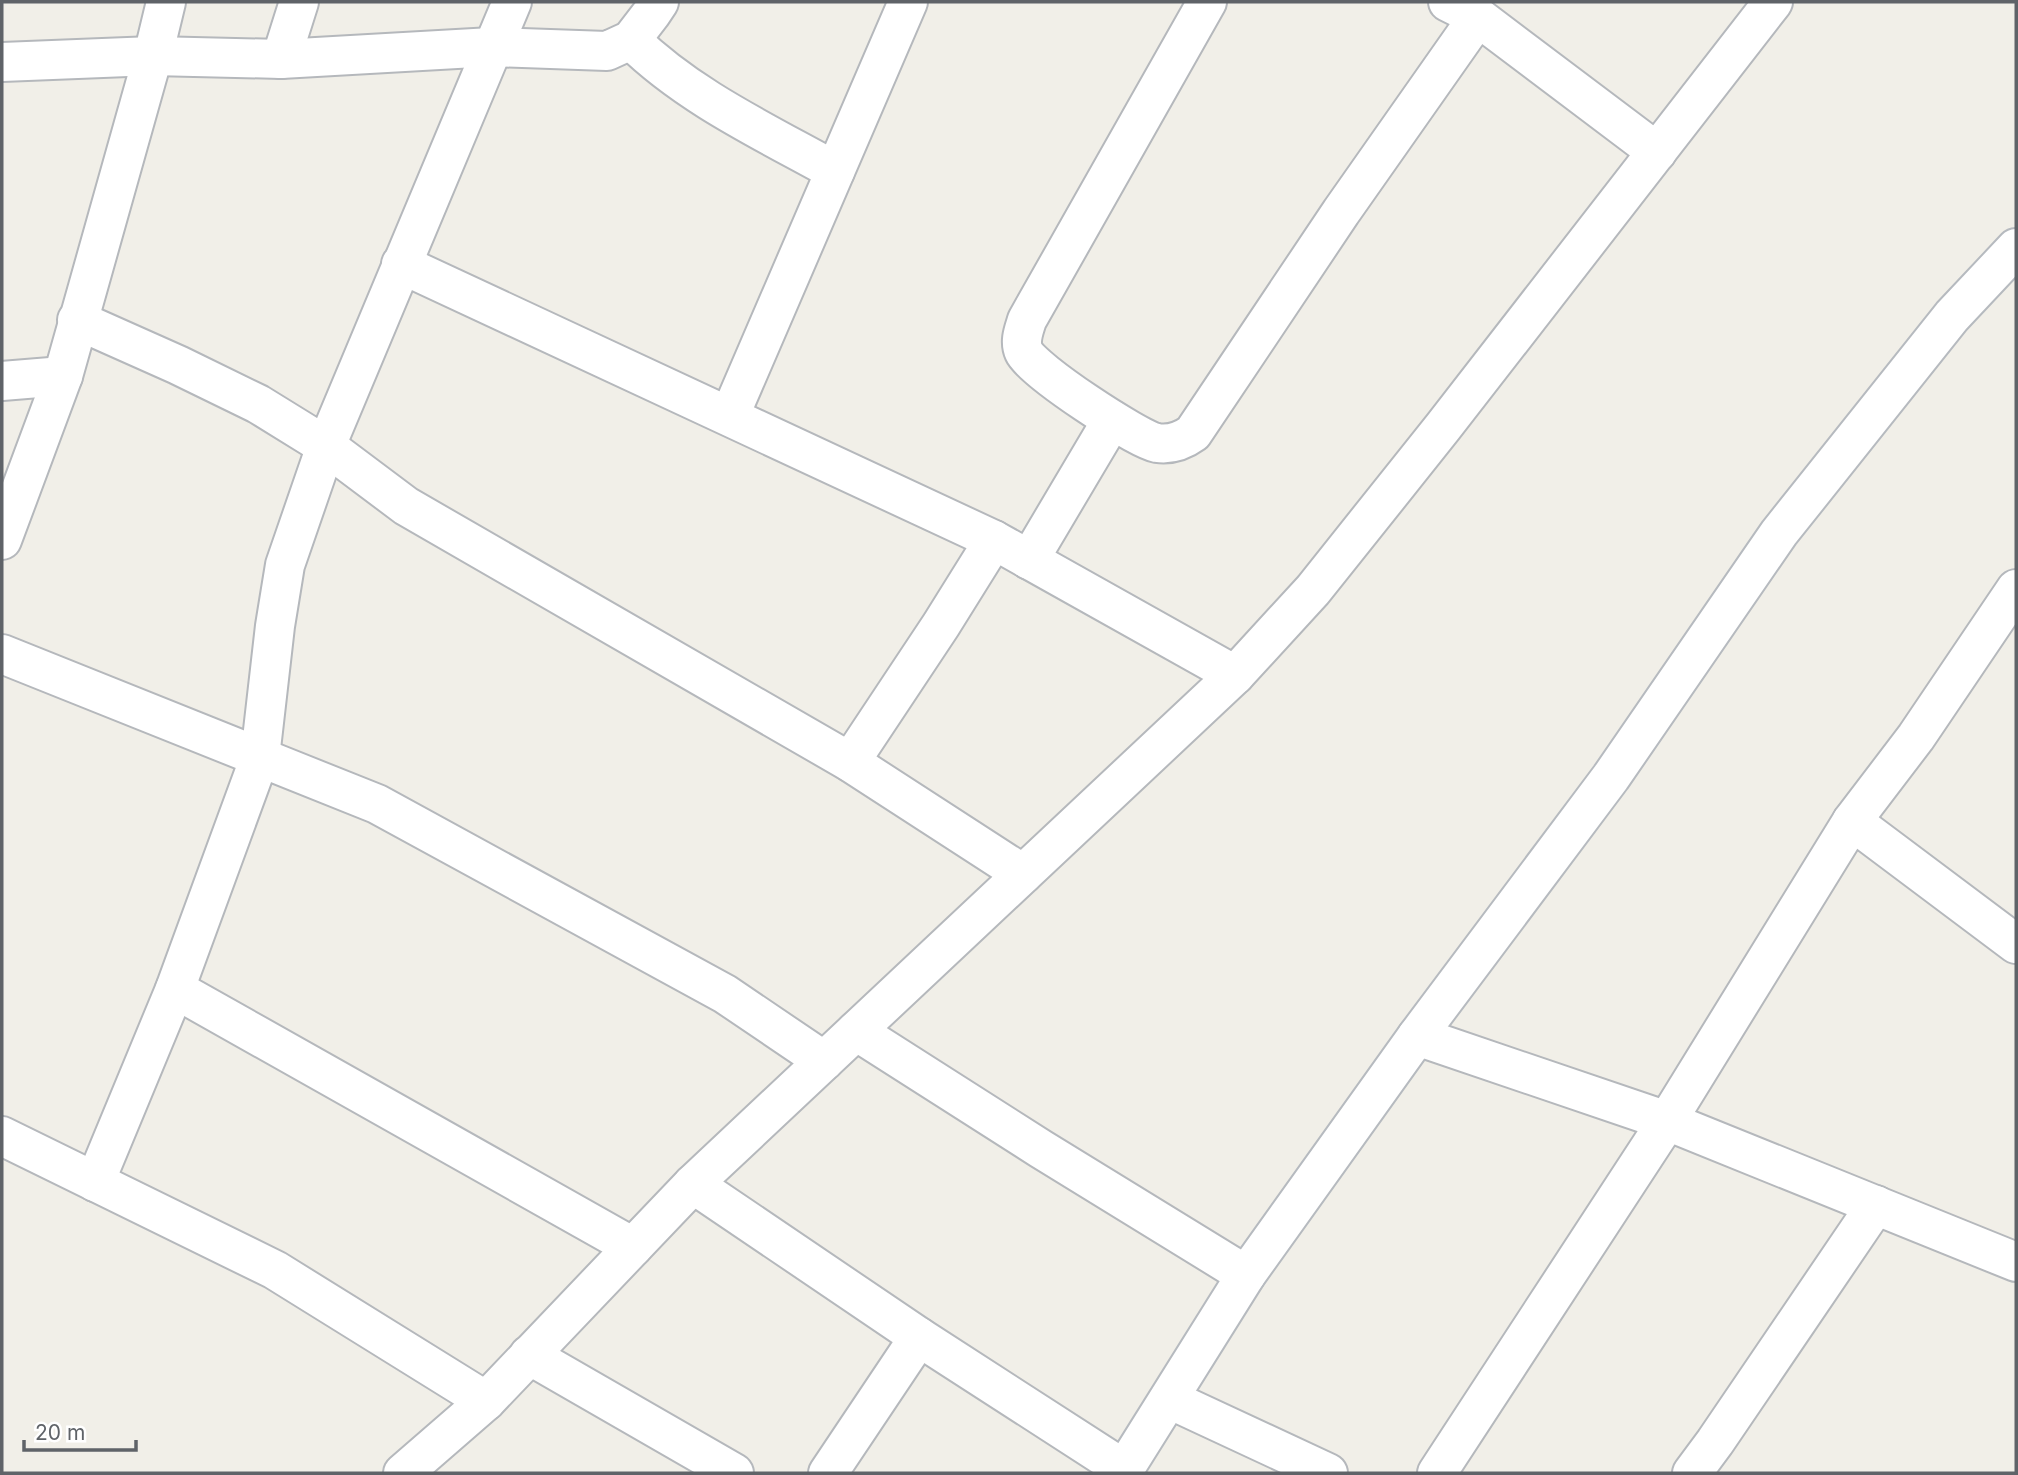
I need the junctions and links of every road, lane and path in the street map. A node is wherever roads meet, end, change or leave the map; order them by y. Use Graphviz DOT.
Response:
graph roads {
  1 [pos="166,2"];
  2 [pos="299,2"];
  3 [pos="512,2"];
  4 [pos="659,2"];
  5 [pos="908,2"];
  6 [pos="1208,2"];
  7 [pos="1773,2"];
  8 [pos="1463,10"];
  9 [pos="631,40"];
  10 [pos="492,47"];
  11 [pos="153,56"];
  12 [pos="281,58"];
  13 [pos="2,62"];
  14 [pos="1657,152"];
  15 [pos="835,171"];
  16 [pos="2016,248"];
  17 [pos="401,264"];
  18 [pos="77,320"];
  19 [pos="62,376"];
  20 [pos="2,381"];
  21 [pos="730,415"];
  22 [pos="1112,420"];
  23 [pos="326,446"];
  24 [pos="2,540"];
  25 [pos="994,540"];
  26 [pos="1029,560"];
  27 [pos="2016,589"];
  28 [pos="2,654"];
  29 [pos="1235,675"];
  30 [pos="260,757"];
  31 [pos="850,762"];
  32 [pos="1852,821"];
  33 [pos="1023,874"];
  34 [pos="2016,944"];
  35 [pos="175,989"];
  36 [pos="856,1031"];
  37 [pos="1417,1035"];
  38 [pos="824,1060"];
  39 [pos="1667,1121"];
  40 [pos="2,1136"];
  41 [pos="95,1182"];
  42 [pos="693,1184"];
  43 [pos="1876,1205"];
  44 [pos="633,1247"];
  45 [pos="2016,1262"];
  46 [pos="1246,1275"];
  47 [pos="919,1337"];
  48 [pos="529,1355"];
  49 [pos="1169,1399"];
  50 [pos="485,1401"];
  51 [pos="1124,1472"];
  52 [pos="403,1473"];
  53 [pos="734,1473"];
  54 [pos="828,1473"];
  55 [pos="1328,1473"];
  56 [pos="1437,1473"];
  57 [pos="1692,1473"];
  1 -- 11 [label="street"];
  2 -- 12 [label="street"];
  3 -- 10 [label="street"];
  4 -- 9 [label="street"];
  5 -- 15 [label="street"];
  6 -- 22 [label="street"];
  7 -- 14 [label="street"];
  8 -- 14 [label="street"];
  8 -- 22 [label="street"];
  9 -- 10 [label="street"];
  9 -- 15 [label="street"];
  10 -- 12 [label="street"];
  10 -- 17 [label="street"];
  11 -- 12 [label="street"];
  11 -- 13 [label="street"];
  11 -- 18 [label="street"];
  14 -- 29 [label="street"];
  15 -- 21 [label="street"];
  16 -- 37 [label="street"];
  17 -- 21 [label="street"];
  17 -- 23 [label="street"];
  18 -- 19 [label="street"];
  18 -- 23 [label="street"];
  19 -- 20 [label="street"];
  19 -- 24 [label="street"];
  21 -- 25 [label="street"];
  22 -- 26 [label="street"];
  23 -- 30 [label="street"];
  23 -- 31 [label="street"];
  25 -- 26 [label="street"];
  25 -- 31 [label="street"];
  26 -- 29 [label="street"];
  27 -- 32 [label="street"];
  28 -- 30 [label="street"];
  29 -- 33 [label="street"];
  30 -- 35 [label="street"];
  30 -- 38 [label="street"];
  31 -- 33 [label="street"];
  32 -- 34 [label="street"];
  32 -- 39 [label="street"];
  33 -- 36 [label="street"];
  35 -- 41 [label="street"];
  35 -- 44 [label="street"];
  36 -- 38 [label="street"];
  36 -- 46 [label="street"];
  37 -- 39 [label="street"];
  37 -- 46 [label="street"];
  38 -- 42 [label="street"];
  39 -- 43 [label="street"];
  39 -- 56 [label="street"];
  40 -- 41 [label="street"];
  41 -- 50 [label="street"];
  42 -- 44 [label="street"];
  42 -- 47 [label="street"];
  43 -- 45 [label="street"];
  43 -- 57 [label="street"];
  44 -- 48 [label="street"];
  46 -- 49 [label="street"];
  47 -- 51 [label="street"];
  47 -- 54 [label="street"];
  48 -- 50 [label="street"];
  48 -- 53 [label="street"];
  49 -- 51 [label="street"];
  49 -- 55 [label="street"];
  50 -- 52 [label="street"];
}
